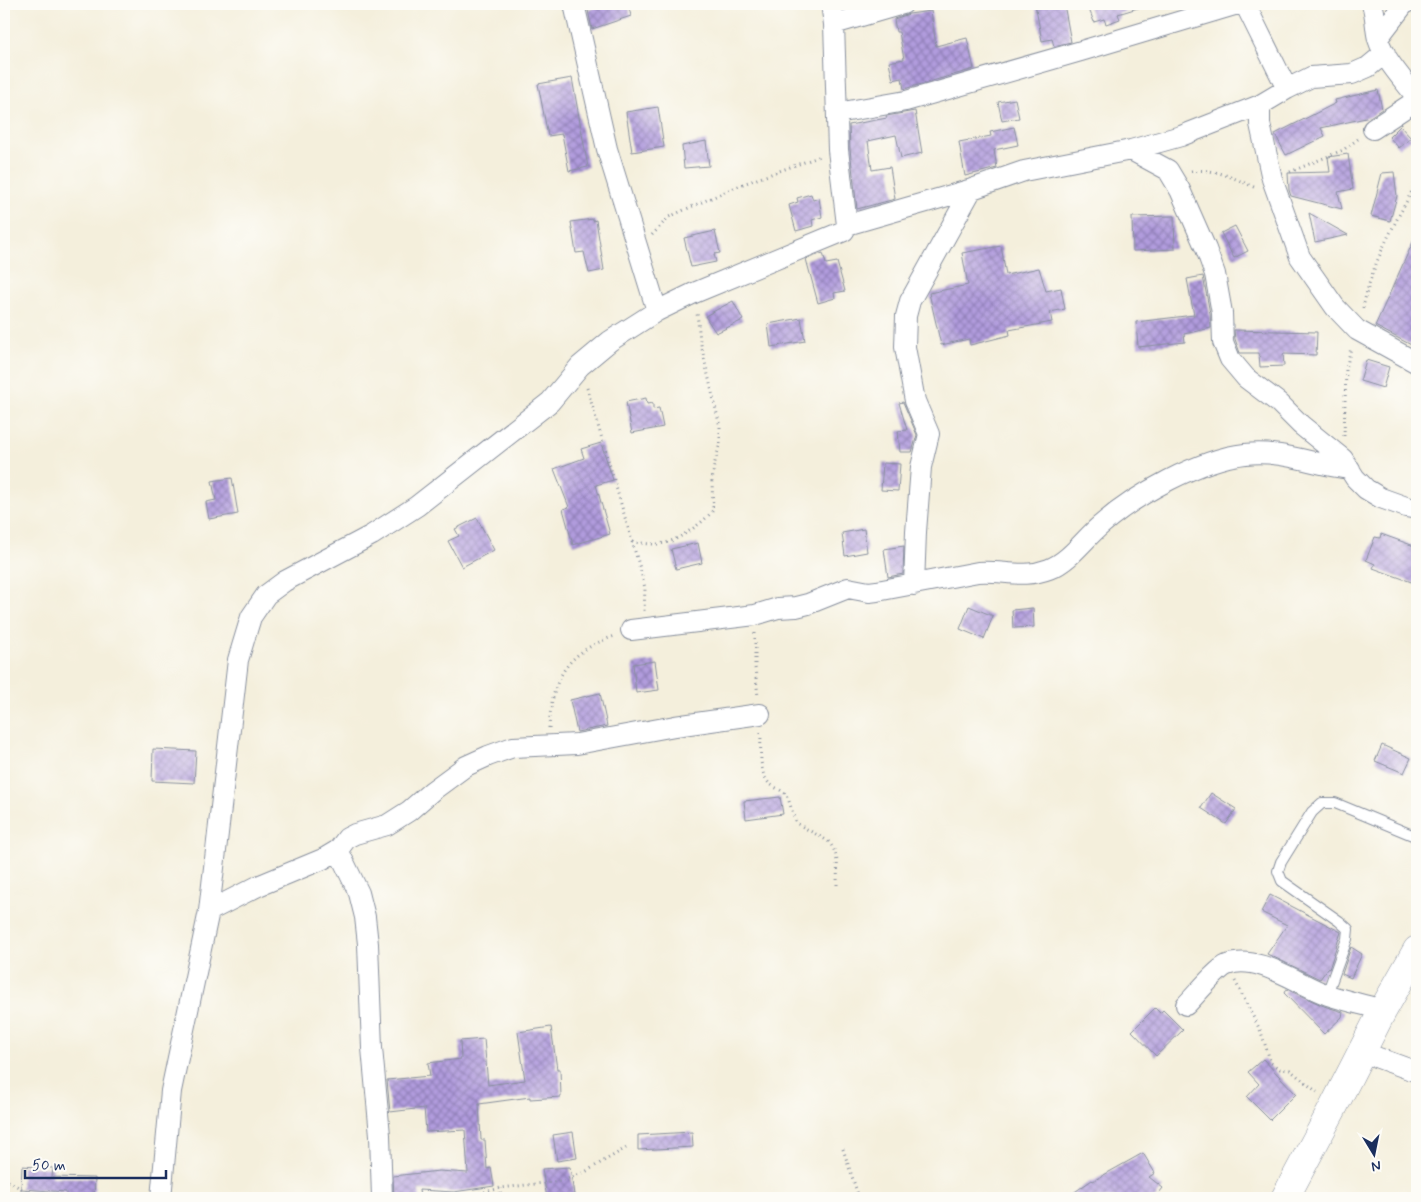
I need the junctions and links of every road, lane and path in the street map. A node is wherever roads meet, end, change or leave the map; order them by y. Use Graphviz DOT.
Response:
graph roads {
  1 [pos="574,4"];
  2 [pos="831,4"];
  3 [pos="903,4"];
  4 [pos="1238,4"];
  5 [pos="1246,4"];
  6 [pos="1372,4"];
  7 [pos="1404,4"];
  8 [pos="834,24"];
  9 [pos="1381,45"];
  10 [pos="1287,89"];
  11 [pos="1417,99"];
  12 [pos="1260,105"];
  13 [pos="837,113"];
  14 [pos="1373,129"];
  15 [pos="838,150"];
  16 [pos="1131,150"];
  17 [pos="1168,170"];
  18 [pos="1272,179"];
  19 [pos="1417,182"];
  20 [pos="972,189"];
  21 [pos="1281,201"];
  22 [pos="847,226"];
  23 [pos="639,252"];
  24 [pos="694,293"];
  25 [pos="657,311"];
  26 [pos="1357,330"];
  27 [pos="1417,363"];
  28 [pos="580,366"];
  29 [pos="1346,464"];
  30 [pos="1417,509"];
  31 [pos="632,542"];
  32 [pos="914,585"];
  33 [pos="755,615"];
  34 [pos="631,630"];
  35 [pos="760,714"];
  36 [pos="529,746"];
  37 [pos="1417,836"];
  38 [pos="338,850"];
  39 [pos="837,885"];
  40 [pos="209,911"];
  41 [pos="1417,950"];
  42 [pos="1227,965"];
  43 [pos="1327,994"];
  44 [pos="1186,1005"];
  45 [pos="1383,1010"];
  46 [pos="1362,1052"];
  47 [pos="1417,1072"];
  48 [pos="1334,1106"];
  49 [pos="626,1148"];
  50 [pos="844,1149"];
  51 [pos="4,1178"];
  52 [pos="501,1188"];
  53 [pos="46,1198"];
  54 [pos="160,1198"];
  55 [pos="382,1198"];
  56 [pos="460,1198"];
  57 [pos="499,1198"];
  58 [pos="859,1198"];
  59 [pos="1285,1198"];
  1 -- 23 [label="street"];
  2 -- 8 [label="street"];
  3 -- 8 [label="street"];
  4 -- 13 [label="street"];
  5 -- 10 [label="street"];
  6 -- 9 [label="street"];
  7 -- 9 [label="street"];
  8 -- 13 [label="street"];
  9 -- 10 [label="street"];
  9 -- 11 [label="street"];
  10 -- 12 [label="street"];
  11 -- 14 [label="street"];
  12 -- 16 [label="street"];
  12 -- 18 [label="street"];
  13 -- 15 [label="street"];
  14 -- 18 [label="path"];
  15 -- 22 [label="street"];
  15 -- 23 [label="path"];
  16 -- 17 [label="street"];
  16 -- 20 [label="street"];
  17 -- 21 [label="path"];
  17 -- 29 [label="street"];
  18 -- 21 [label="street"];
  19 -- 26 [label="path"];
  20 -- 22 [label="street"];
  20 -- 32 [label="street"];
  21 -- 26 [label="street"];
  22 -- 24 [label="street"];
  23 -- 25 [label="street"];
  24 -- 25 [label="street"];
  24 -- 31 [label="path"];
  25 -- 28 [label="street"];
  26 -- 27 [label="street"];
  26 -- 29 [label="path"];
  28 -- 31 [label="path"];
  28 -- 40 [label="street"];
  29 -- 30 [label="street"];
  29 -- 32 [label="street"];
  31 -- 34 [label="path"];
  32 -- 33 [label="street"];
  33 -- 34 [label="street"];
  33 -- 35 [label="path"];
  34 -- 36 [label="path"];
  35 -- 36 [label="street"];
  35 -- 39 [label="path"];
  36 -- 38 [label="street"];
  37 -- 43 [label="lane"];
  38 -- 40 [label="street"];
  38 -- 55 [label="street"];
  40 -- 54 [label="street"];
  41 -- 45 [label="main road"];
  42 -- 43 [label="street"];
  42 -- 44 [label="street"];
  42 -- 48 [label="path"];
  43 -- 45 [label="street"];
  45 -- 46 [label="main road"];
  46 -- 47 [label="street"];
  46 -- 48 [label="main road"];
  48 -- 59 [label="main road"];
  49 -- 52 [label="path"];
  50 -- 58 [label="path"];
  51 -- 53 [label="path"];
  52 -- 56 [label="path"];
  52 -- 57 [label="path"];
}
